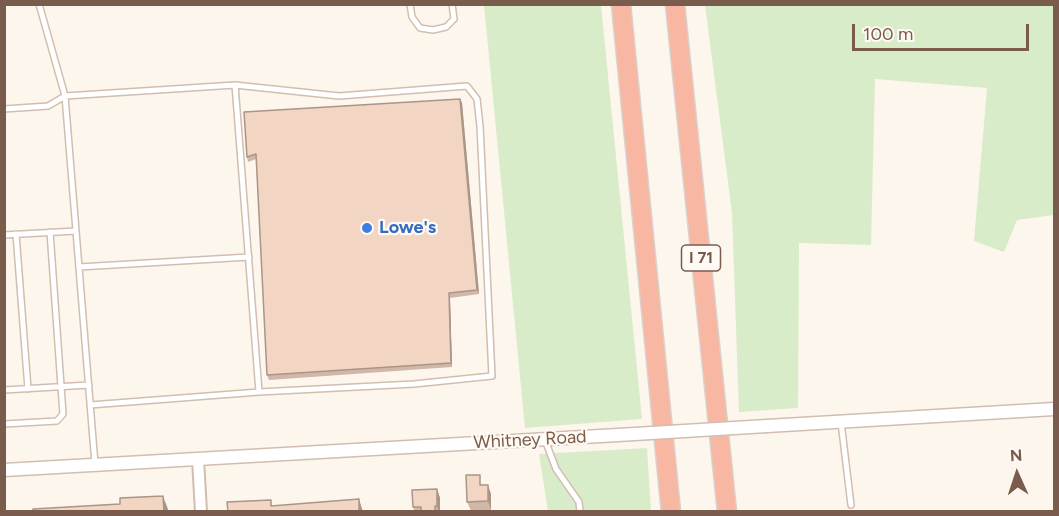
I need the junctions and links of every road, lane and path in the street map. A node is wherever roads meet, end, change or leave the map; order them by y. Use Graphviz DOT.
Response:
graph roads {
  1 [pos="39,4"];
  2 [pos="410,4"];
  3 [pos="452,4"];
  4 [pos="621,4"];
  5 [pos="675,4"];
  6 [pos="235,85"];
  7 [pos="65,96"];
  8 [pos="4,110"];
  9 [pos="76,231"];
  10 [pos="50,232"];
  11 [pos="16,234"];
  12 [pos="4,235"];
  13 [pos="249,257"];
  14 [pos="79,267"];
  15 [pos="89,385"];
  16 [pos="62,386"];
  17 [pos="28,389"];
  18 [pos="4,390"];
  19 [pos="259,392"];
  20 [pos="90,405"];
  21 [pos="1054,409"];
  22 [pos="842,422"];
  23 [pos="4,424"];
  24 [pos="545,439"];
  25 [pos="198,459"];
  26 [pos="95,465"];
  27 [pos="4,470"];
  28 [pos="851,505"];
  29 [pos="201,512"];
  30 [pos="580,512"];
  31 [pos="670,512"];
  32 [pos="727,512"];
  1 -- 7 [label="lane"];
  2 -- 3 [label="lane"];
  4 -- 31 [label="highway"];
  5 -- 32 [label="highway, I 71"];
  6 -- 7 [label="lane"];
  6 -- 13 [label="lane"];
  6 -- 19 [label="lane"];
  7 -- 8 [label="lane"];
  7 -- 9 [label="lane"];
  9 -- 10 [label="lane"];
  9 -- 14 [label="lane"];
  10 -- 11 [label="lane"];
  10 -- 16 [label="lane"];
  11 -- 12 [label="lane"];
  11 -- 17 [label="lane"];
  13 -- 14 [label="lane"];
  13 -- 19 [label="lane"];
  14 -- 15 [label="lane"];
  15 -- 16 [label="lane"];
  15 -- 20 [label="lane"];
  16 -- 17 [label="lane"];
  16 -- 23 [label="lane"];
  17 -- 18 [label="lane"];
  19 -- 20 [label="lane"];
  20 -- 26 [label="lane"];
  21 -- 22 [label="street, Whitney Road"];
  22 -- 24 [label="street, Whitney Road, bridge"];
  22 -- 28 [label="lane"];
  24 -- 25 [label="street, Whitney Road"];
  24 -- 30 [label="lane"];
  25 -- 26 [label="street, Whitney Road"];
  25 -- 29 [label="street"];
  26 -- 27 [label="street, Whitney Road"];
}
